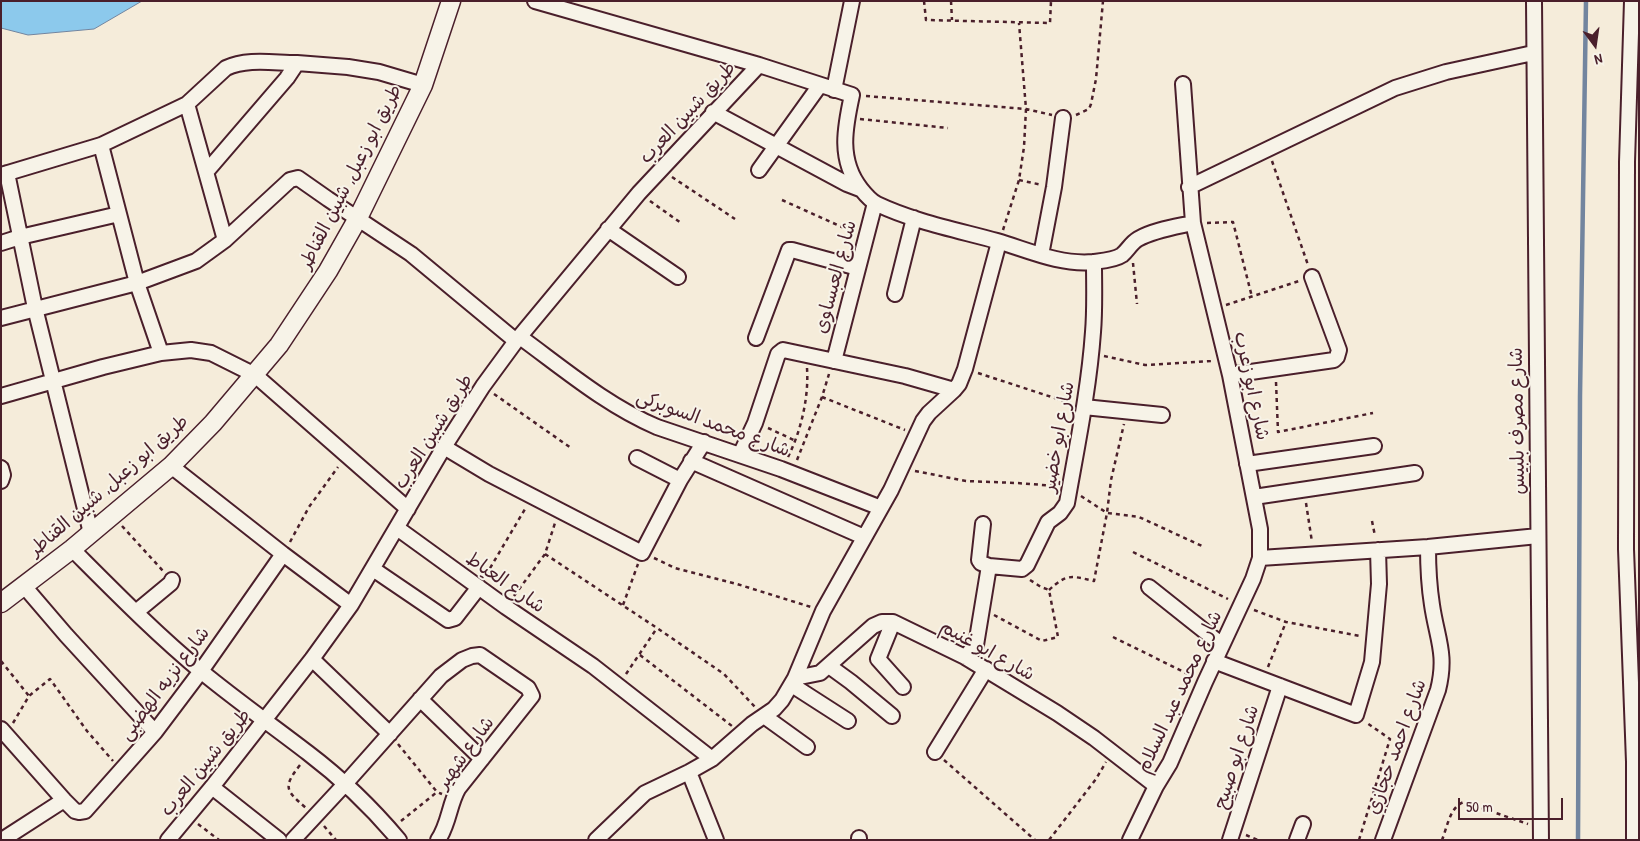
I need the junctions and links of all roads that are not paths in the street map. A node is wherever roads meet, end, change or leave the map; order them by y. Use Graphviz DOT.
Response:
graph roads {
  1 [pos="451,1"];
  2 [pos="535,1"];
  3 [pos="852,1"];
  4 [pos="1534,1"];
  5 [pos="1632,1"];
  6 [pos="1533,53"];
  7 [pos="297,64"];
  8 [pos="759,65"];
  9 [pos="1182,84"];
  10 [pos="422,85"];
  11 [pos="820,85"];
  12 [pos="834,90"];
  13 [pos="187,104"];
  14 [pos="713,112"];
  15 [pos="1063,118"];
  16 [pos="101,145"];
  17 [pos="775,147"];
  18 [pos="758,170"];
  19 [pos="207,171"];
  20 [pos="4,174"];
  21 [pos="1189,187"];
  22 [pos="860,189"];
  23 [pos="875,203"];
  24 [pos="119,214"];
  25 [pos="358,218"];
  26 [pos="914,218"];
  27 [pos="1193,223"];
  28 [pos="608,230"];
  29 [pos="20,237"];
  30 [pos="225,240"];
  31 [pos="999,242"];
  32 [pos="1,243"];
  33 [pos="1041,255"];
  34 [pos="1094,262"];
  35 [pos="858,268"];
  36 [pos="1312,277"];
  37 [pos="678,278"];
  38 [pos="138,283"];
  39 [pos="895,294"];
  40 [pos="35,308"];
  41 [pos="1,318"];
  42 [pos="756,338"];
  43 [pos="518,339"];
  44 [pos="161,353"];
  45 [pos="834,361"];
  46 [pos="254,375"];
  47 [pos="1230,375"];
  48 [pos="54,381"];
  49 [pos="954,390"];
  50 [pos="1,396"];
  51 [pos="1084,407"];
  52 [pos="1162,415"];
  53 [pos="704,442"];
  54 [pos="1374,446"];
  55 [pos="444,448"];
  56 [pos="740,454"];
  57 [pos="637,458"];
  58 [pos="691,461"];
  59 [pos="1248,464"];
  60 [pos="171,466"];
  61 [pos="1,468"];
  62 [pos="1416,473"];
  63 [pos="680,480"];
  64 [pos="1,481"];
  65 [pos="1254,497"];
  66 [pos="881,508"];
  67 [pos="408,509"];
  68 [pos="983,524"];
  69 [pos="398,528"];
  70 [pos="91,533"];
  71 [pos="1538,536"];
  72 [pos="864,537"];
  73 [pos="1428,547"];
  74 [pos="72,549"];
  75 [pos="1378,550"];
  76 [pos="283,554"];
  77 [pos="1260,558"];
  78 [pos="985,564"];
  79 [pos="374,569"];
  80 [pos="172,580"];
  81 [pos="24,586"];
  82 [pos="479,587"];
  83 [pos="1149,587"];
  84 [pos="1,603"];
  85 [pos="351,605"];
  86 [pos="136,612"];
  87 [pos="893,622"];
  88 [pos="1222,645"];
  89 [pos="965,657"];
  90 [pos="312,659"];
  91 [pos="1214,662"];
  92 [pos="829,666"];
  93 [pos="986,669"];
  94 [pos="201,671"];
  95 [pos="793,682"];
  96 [pos="903,686"];
  97 [pos="1280,686"];
  98 [pos="420,699"];
  99 [pos="764,716"];
  100 [pos="892,716"];
  101 [pos="264,721"];
  102 [pos="848,721"];
  103 [pos="155,732"];
  104 [pos="3,734"];
  105 [pos="390,734"];
  106 [pos="807,747"];
  107 [pos="935,752"];
  108 [pos="482,759"];
  109 [pos="712,759"];
  110 [pos="690,772"];
  111 [pos="345,784"];
  112 [pos="1156,786"];
  113 [pos="212,787"];
  114 [pos="64,800"];
  115 [pos="1302,824"];
  116 [pos="1541,834"];
  117 [pos="395,835"];
  118 [pos="2,840"];
  119 [pos="168,840"];
  120 [pos="279,840"];
  121 [pos="293,840"];
  122 [pos="438,840"];
  123 [pos="596,840"];
  124 [pos="716,840"];
  125 [pos="1130,840"];
  126 [pos="1230,840"];
  127 [pos="1297,840"];
  128 [pos="1383,840"];
  129 [pos="1634,840"];
  1 -- 10 [label="street, طريق ابو زعبل, شبين القناطر"];
  2 -- 8 [label="street"];
  3 -- 12 [label="street"];
  4 -- 6 [label="street, شارع مصرف بلبيس"];
  5 -- 129 [label="street"];
  6 -- 21 [label="street"];
  6 -- 71 [label="street, شارع مصرف بلبيس"];
  7 -- 10 [label="street"];
  7 -- 13 [label="street"];
  7 -- 19 [label="street"];
  8 -- 11 [label="street"];
  8 -- 14 [label="street, طريق شبين العرب"];
  9 -- 21 [label="street, شارع ابو زعرب"];
  10 -- 25 [label="street, طريق ابو زعبل, شبين القناطر"];
  11 -- 12 [label="street"];
  11 -- 17 [label="street"];
  12 -- 22 [label="street"];
  13 -- 16 [label="street"];
  13 -- 19 [label="street"];
  14 -- 17 [label="street"];
  14 -- 28 [label="street, طريق شبين العرب"];
  15 -- 33 [label="street"];
  16 -- 20 [label="street"];
  16 -- 24 [label="street"];
  17 -- 18 [label="street"];
  17 -- 22 [label="street"];
  19 -- 30 [label="street"];
  20 -- 29 [label="street"];
  21 -- 27 [label="street, شارع ابو زعرب"];
  22 -- 23 [label="street"];
  23 -- 26 [label="street"];
  23 -- 35 [label="street, شارع العبساوى"];
  24 -- 29 [label="street"];
  24 -- 38 [label="street"];
  25 -- 30 [label="street, شارع محمد السوبركى"];
  25 -- 43 [label="street, شارع محمد السوبركى"];
  25 -- 46 [label="street, طريق ابو زعبل, شبين القناطر"];
  26 -- 31 [label="street"];
  26 -- 39 [label="street"];
  27 -- 34 [label="street"];
  27 -- 47 [label="street, شارع ابو زعرب"];
  28 -- 37 [label="street"];
  28 -- 43 [label="street, طريق شبين العرب"];
  29 -- 32 [label="street"];
  29 -- 40 [label="street"];
  30 -- 38 [label="street"];
  31 -- 33 [label="street"];
  31 -- 49 [label="street"];
  33 -- 34 [label="street"];
  34 -- 51 [label="street, شارع ابو خضير"];
  35 -- 42 [label="street"];
  35 -- 45 [label="street, شارع العبساوى"];
  36 -- 47 [label="street"];
  38 -- 40 [label="street"];
  38 -- 44 [label="street"];
  40 -- 41 [label="street"];
  40 -- 48 [label="street"];
  43 -- 53 [label="street, شارع محمد السوبركى"];
  43 -- 55 [label="street, طريق شبين العرب"];
  44 -- 46 [label="street"];
  44 -- 48 [label="street"];
  45 -- 49 [label="street"];
  45 -- 56 [label="street"];
  46 -- 60 [label="street, طريق ابو زعبل, شبين القناطر"];
  46 -- 67 [label="street"];
  47 -- 59 [label="street, شارع ابو زعرب"];
  48 -- 50 [label="street"];
  48 -- 70 [label="street"];
  49 -- 66 [label="street"];
  51 -- 52 [label="street"];
  51 -- 78 [label="street, شارع ابو خضير"];
  53 -- 56 [label="street, شارع محمد السوبركى"];
  53 -- 58 [label="street"];
  54 -- 59 [label="street"];
  55 -- 63 [label="street"];
  55 -- 67 [label="street, طريق شبين العرب"];
  56 -- 66 [label="street, شارع محمد السوبركى"];
  57 -- 63 [label="street"];
  58 -- 63 [label="street"];
  58 -- 72 [label="street"];
  59 -- 65 [label="street, شارع ابو زعرب"];
  60 -- 70 [label="street, طريق ابو زعبل, شبين القناطر"];
  60 -- 76 [label="street"];
  61 -- 64 [label="street"];
  62 -- 65 [label="street"];
  65 -- 77 [label="street, شارع ابو زعرب"];
  66 -- 72 [label="street"];
  67 -- 69 [label="street, طريق شبين العرب"];
  68 -- 78 [label="street"];
  69 -- 79 [label="street, طريق شبين العرب"];
  69 -- 82 [label="street, شارع العياط"];
  70 -- 74 [label="street, طريق ابو زعبل, شبين القناطر"];
  71 -- 73 [label="street"];
  71 -- 116 [label="street, شارع مصرف بلبيس"];
  72 -- 95 [label="street"];
  73 -- 75 [label="street"];
  73 -- 128 [label="street, شارع احمد حجازي"];
  74 -- 81 [label="street, طريق ابو زعبل, شبين القناطر"];
  74 -- 86 [label="street"];
  75 -- 77 [label="street"];
  75 -- 97 [label="street"];
  76 -- 85 [label="street"];
  76 -- 94 [label="street, شارع نزيه الهضبى"];
  77 -- 88 [label="street, شارع محمد عبد السلام"];
  78 -- 89 [label="street"];
  79 -- 82 [label="street"];
  79 -- 85 [label="street, طريق شبين العرب"];
  80 -- 86 [label="street"];
  81 -- 84 [label="street, طريق ابو زعبل, شبين القناطر"];
  81 -- 103 [label="street"];
  82 -- 109 [label="street, شارع العياط"];
  83 -- 88 [label="street"];
  85 -- 90 [label="street, طريق شبين العرب"];
  86 -- 94 [label="street"];
  87 -- 89 [label="street, شارع ابو غنيم"];
  87 -- 92 [label="street"];
  87 -- 96 [label="street"];
  88 -- 91 [label="street, شارع محمد عبد السلام"];
  89 -- 93 [label="street, شارع ابو غنيم"];
  90 -- 101 [label="street, طريق شبين العرب"];
  90 -- 105 [label="street"];
  91 -- 97 [label="street"];
  91 -- 112 [label="street, شارع محمد عبد السلام"];
  92 -- 95 [label="street"];
  92 -- 100 [label="street"];
  93 -- 107 [label="street"];
  93 -- 112 [label="street, شارع ابو غنيم"];
  94 -- 101 [label="street"];
  94 -- 103 [label="street, شارع نزيه الهضبى"];
  95 -- 99 [label="street"];
  95 -- 102 [label="street"];
  97 -- 126 [label="street, شارع ابو صبيح"];
  98 -- 105 [label="street"];
  98 -- 108 [label="street"];
  98 -- 108 [label="street, شارع شهير"];
  99 -- 106 [label="street"];
  99 -- 109 [label="street"];
  101 -- 111 [label="street"];
  101 -- 113 [label="street, طريق شبين العرب"];
  103 -- 114 [label="street, شارع نزيه الهضبى"];
  104 -- 114 [label="street, شارع نزيه الهضبى"];
  105 -- 111 [label="street"];
  108 -- 122 [label="street, شارع شهير"];
  109 -- 110 [label="street"];
  110 -- 123 [label="street"];
  110 -- 124 [label="street"];
  111 -- 117 [label="street"];
  111 -- 121 [label="street"];
  112 -- 125 [label="street, شارع محمد عبد السلام"];
  113 -- 119 [label="street, طريق شبين العرب"];
  113 -- 120 [label="street"];
  114 -- 118 [label="street"];
  115 -- 127 [label="street"];
}
